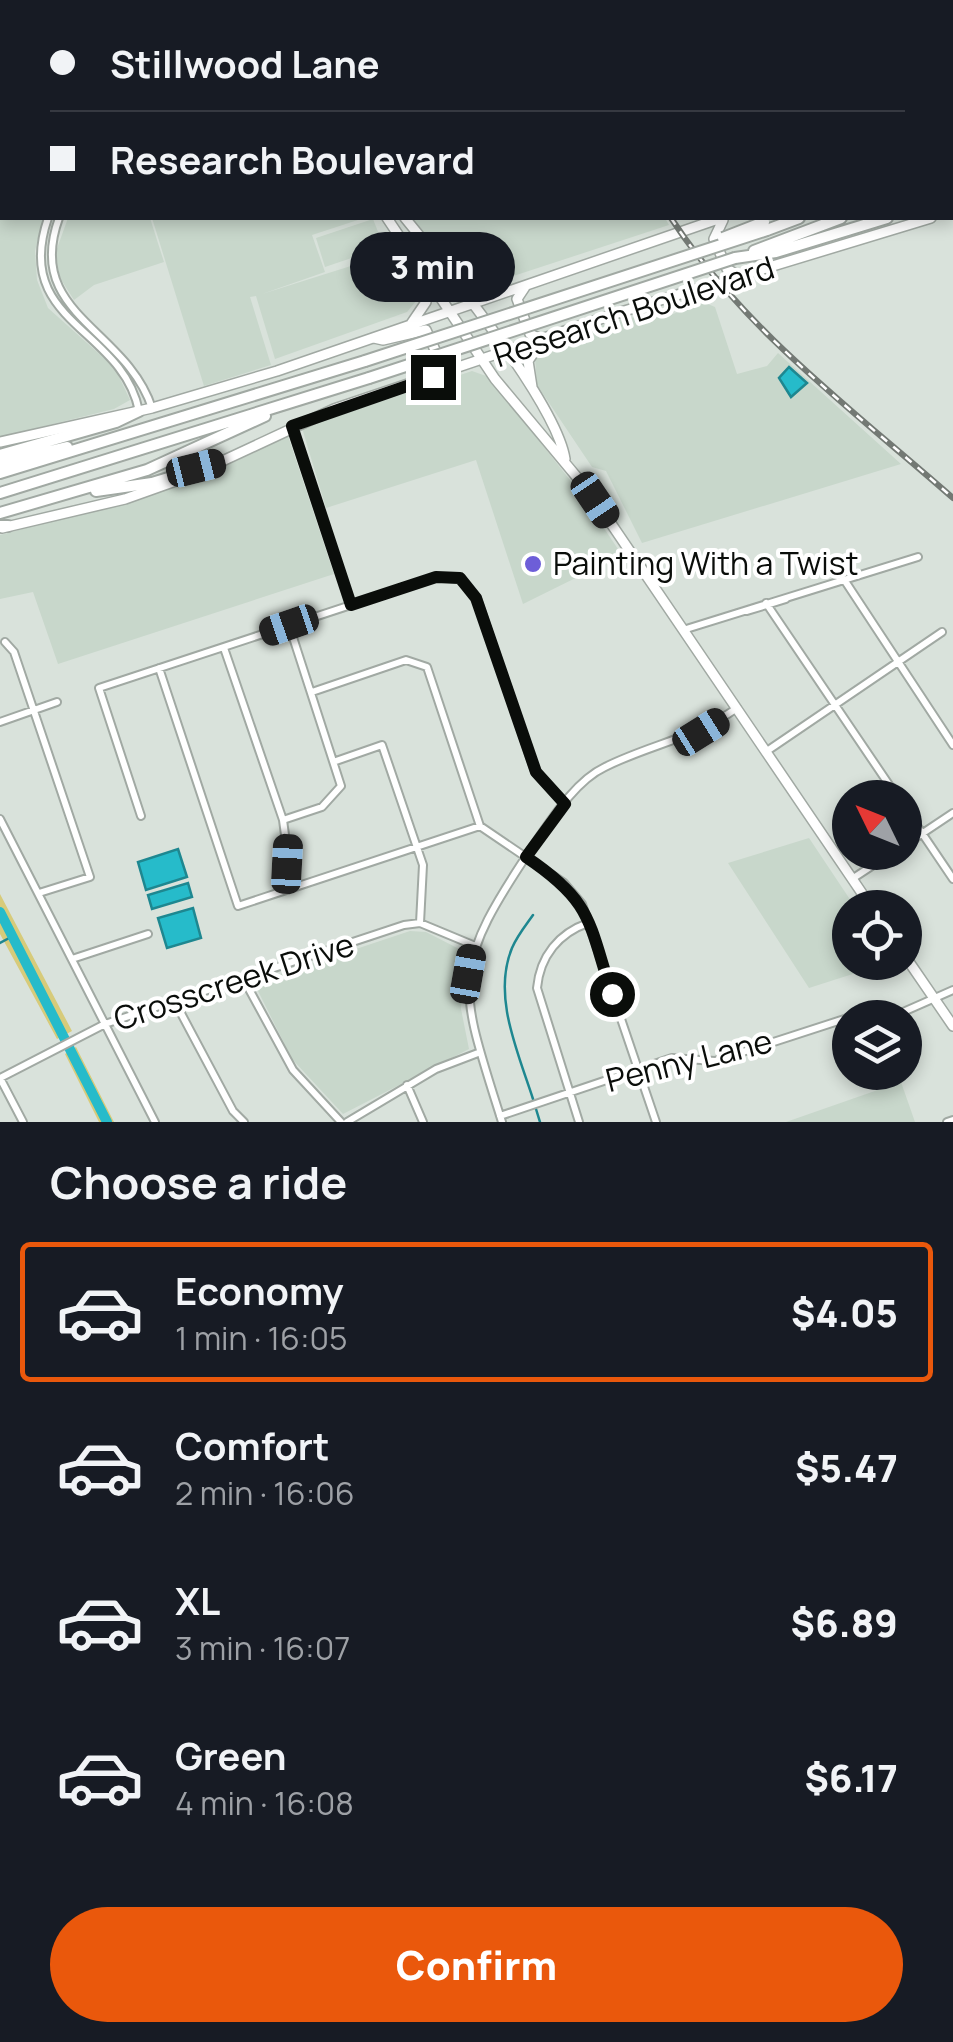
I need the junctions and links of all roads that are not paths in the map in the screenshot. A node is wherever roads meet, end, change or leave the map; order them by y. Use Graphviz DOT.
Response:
graph roads {
  1 [pos="48,220"];
  2 [pos="59,220"];
  3 [pos="388,220"];
  4 [pos="406,220"];
  5 [pos="717,220"];
  6 [pos="722,220"];
  7 [pos="837,220"];
  8 [pos="879,220"];
  9 [pos="924,220"];
  10 [pos="769,223"];
  11 [pos="774,248"];
  12 [pos="420,269"];
  13 [pos="740,276"];
  14 [pos="457,282"];
  15 [pos="526,285"];
  16 [pos="500,293"];
  17 [pos="471,302"];
  18 [pos="449,310"];
  19 [pos="411,324"];
  20 [pos="372,337"];
  21 [pos="544,340"];
  22 [pos="506,354"];
  23 [pos="483,361"];
  24 [pos="433,377"];
  25 [pos="534,394"];
  26 [pos="293,402"];
  27 [pos="152,408"];
  28 [pos="140,411"];
  29 [pos="292,426"];
  30 [pos="122,436"];
  31 [pos="0,442"];
  32 [pos="0,454"];
  33 [pos="566,460"];
  34 [pos="0,462"];
  35 [pos="221,462"];
  36 [pos="0,473"];
  37 [pos="0,492"];
  38 [pos="75,494"];
  39 [pos="0,512"];
  40 [pos="3,527"];
  41 [pos="918,557"];
  42 [pos="846,581"];
  43 [pos="351,605"];
  44 [pos="768,605"];
  45 [pos="289,625"];
  46 [pos="683,630"];
  47 [pos="942,632"];
  48 [pos="5,642"];
  49 [pos="224,648"];
  50 [pos="898,663"];
  51 [pos="159,668"];
  52 [pos="312,692"];
  53 [pos="58,702"];
  54 [pos="835,705"];
  55 [pos="737,708"];
  56 [pos="34,710"];
  57 [pos="0,722"];
  58 [pos="953,745"];
  59 [pos="767,751"];
  60 [pos="336,761"];
  61 [pos="886,780"];
  62 [pos="565,804"];
  63 [pos="953,813"];
  64 [pos="141,816"];
  65 [pos="0,820"];
  66 [pos="283,820"];
  67 [pos="480,826"];
  68 [pos="922,834"];
  69 [pos="417,846"];
  70 [pos="526,857"];
  71 [pos="866,870"];
  72 [pos="852,879"];
  73 [pos="953,879"];
  74 [pos="292,887"];
  75 [pos="860,890"];
  76 [pos="38,893"];
  77 [pos="588,922"];
  78 [pos="420,923"];
  79 [pos="148,934"];
  80 [pos="474,944"];
  81 [pos="72,959"];
  82 [pos="243,978"];
  83 [pos="921,980"];
  84 [pos="953,990"];
  85 [pos="935,1000"];
  86 [pos="175,1001"];
  87 [pos="105,1024"];
  88 [pos="953,1026"];
  89 [pos="478,1053"];
  90 [pos="638,1070"];
  91 [pos="0,1078"];
  92 [pos="406,1085"];
  93 [pos="569,1092"];
  94 [pos="501,1119"];
  95 [pos="24,1122"];
  96 [pos="155,1122"];
  97 [pos="244,1122"];
  98 [pos="344,1122"];
  99 [pos="424,1122"];
  100 [pos="579,1122"];
  101 [pos="656,1122"];
  1 -- 28 [label="street"];
  2 -- 27 [label="street"];
  3 -- 12 [label="main road"];
  4 -- 14 [label="main road"];
  5 -- 15 [label="main road, Research Boulevard"];
  6 -- 13 [label="main road"];
  7 -- 11 [label="highway"];
  8 -- 11 [label="highway"];
  9 -- 13 [label="main road, Research Boulevard"];
  10 -- 30 [label="highway, bridge"];
  11 -- 26 [label="highway, bridge"];
  12 -- 18 [label="main road"];
  12 -- 19 [label="main road"];
  13 -- 21 [label="main road, Research Boulevard"];
  14 -- 16 [label="main road"];
  14 -- 17 [label="main road"];
  15 -- 16 [label="main road, Research Boulevard"];
  15 -- 21 [label="main road"];
  16 -- 17 [label="main road, Research Boulevard"];
  17 -- 18 [label="main road, Research Boulevard"];
  17 -- 22 [label="main road"];
  18 -- 19 [label="main road, Research Boulevard"];
  18 -- 23 [label="main road"];
  19 -- 20 [label="main road, Research Boulevard"];
  20 -- 24 [label="main road"];
  20 -- 27 [label="main road, Research Boulevard"];
  21 -- 22 [label="main road, Research Boulevard"];
  21 -- 25 [label="main road"];
  22 -- 23 [label="main road, Research Boulevard"];
  22 -- 25 [label="main road"];
  23 -- 24 [label="main road, Research Boulevard"];
  23 -- 33 [label="main road"];
  24 -- 29 [label="main road, Research Boulevard"];
  25 -- 33 [label="main road"];
  26 -- 37 [label="highway"];
  26 -- 38 [label="highway"];
  27 -- 28 [label="main road, Research Boulevard"];
  28 -- 31 [label="main road, Research Boulevard"];
  28 -- 32 [label="highway"];
  29 -- 35 [label="main road, Research Boulevard"];
  29 -- 43 [label="street"];
  30 -- 34 [label="highway"];
  30 -- 36 [label="highway"];
  33 -- 46 [label="main road"];
  35 -- 38 [label="highway"];
  35 -- 40 [label="main road, Research Boulevard"];
  38 -- 39 [label="highway"];
  41 -- 42 [label="street"];
  42 -- 44 [label="street"];
  42 -- 50 [label="street"];
  43 -- 45 [label="street"];
  43 -- 62 [label="street"];
  44 -- 46 [label="street"];
  44 -- 54 [label="street"];
  45 -- 49 [label="street"];
  45 -- 52 [label="street"];
  46 -- 55 [label="main road"];
  47 -- 50 [label="street"];
  48 -- 56 [label="street"];
  49 -- 51 [label="street"];
  49 -- 66 [label="street"];
  50 -- 54 [label="street"];
  50 -- 58 [label="street"];
  51 -- 64 [label="street"];
  51 -- 74 [label="street"];
  52 -- 60 [label="street"];
  52 -- 67 [label="street"];
  53 -- 56 [label="street"];
  54 -- 59 [label="street"];
  54 -- 61 [label="street"];
  55 -- 59 [label="main road"];
  55 -- 62 [label="street"];
  56 -- 57 [label="street"];
  56 -- 76 [label="street"];
  59 -- 72 [label="main road"];
  60 -- 66 [label="street"];
  60 -- 69 [label="street"];
  62 -- 70 [label="street"];
  63 -- 68 [label="street"];
  65 -- 76 [label="street"];
  66 -- 74 [label="street"];
  67 -- 69 [label="street"];
  67 -- 70 [label="street"];
  68 -- 73 [label="street"];
  69 -- 74 [label="street"];
  69 -- 78 [label="street"];
  70 -- 77 [label="street"];
  70 -- 80 [label="street"];
  71 -- 72 [label="street"];
  72 -- 75 [label="main road"];
  76 -- 81 [label="street"];
  77 -- 90 [label="street"];
  77 -- 93 [label="street"];
  78 -- 80 [label="street"];
  78 -- 82 [label="street, Crosscreek Drive"];
  79 -- 81 [label="street"];
  80 -- 89 [label="street"];
  81 -- 87 [label="street"];
  82 -- 86 [label="street, Crosscreek Drive"];
  82 -- 98 [label="street"];
  83 -- 85 [label="main road"];
  84 -- 85 [label="street, Penny Lane"];
  85 -- 88 [label="main road"];
  85 -- 90 [label="street, Penny Lane"];
  86 -- 87 [label="street, Crosscreek Drive"];
  86 -- 97 [label="street"];
  87 -- 91 [label="street, Crosscreek Drive"];
  87 -- 96 [label="street"];
  89 -- 92 [label="street"];
  89 -- 94 [label="street"];
  90 -- 93 [label="street, Penny Lane"];
  90 -- 101 [label="street"];
  91 -- 95 [label="street"];
  92 -- 98 [label="street"];
  92 -- 99 [label="street"];
  93 -- 94 [label="street, Penny Lane"];
  93 -- 100 [label="street"];
}
